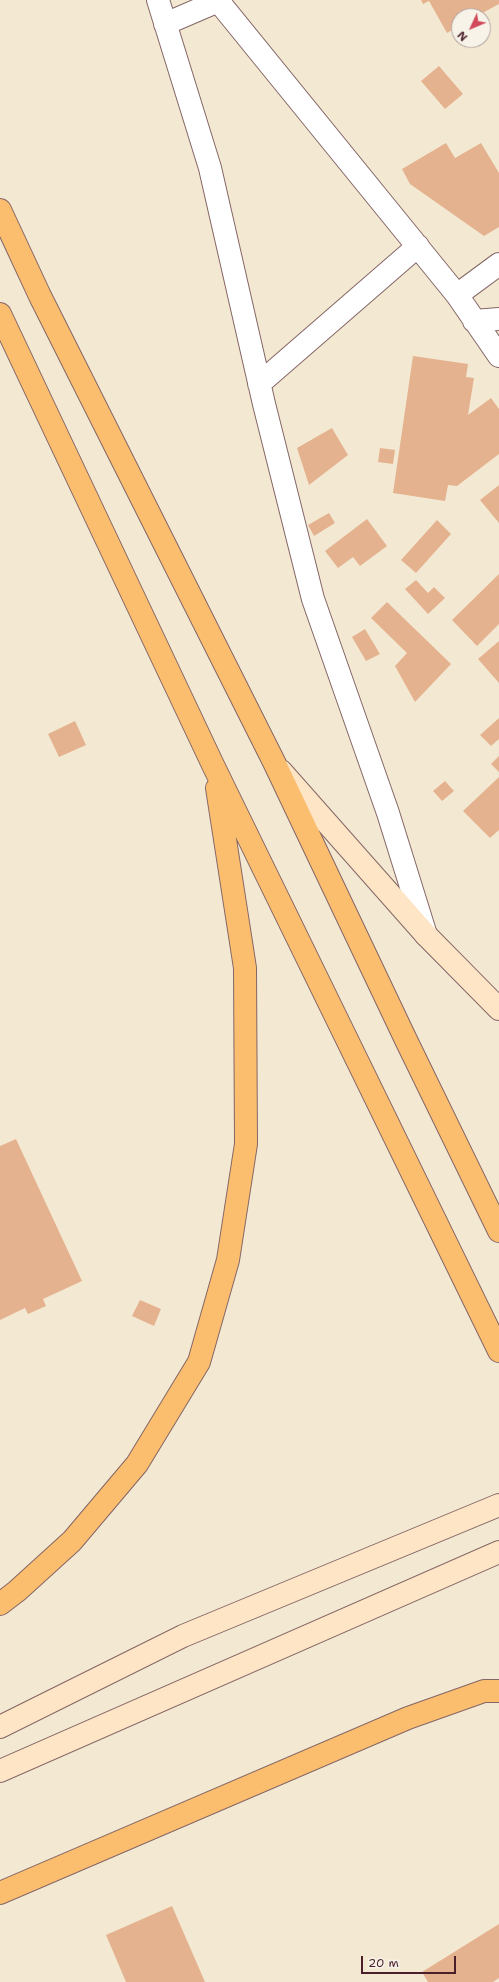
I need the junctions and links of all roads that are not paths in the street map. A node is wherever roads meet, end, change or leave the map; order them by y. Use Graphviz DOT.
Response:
graph roads {
  1 [pos="158,0"];
  2 [pos="220,1"];
  3 [pos="166,24"];
  4 [pos="0,210"];
  5 [pos="418,246"];
  6 [pos="499,264"];
  7 [pos="457,295"];
  8 [pos="0,314"];
  9 [pos="499,319"];
  10 [pos="474,321"];
  11 [pos="499,356"];
  12 [pos="259,384"];
  13 [pos="274,762"];
  14 [pos="213,765"];
  15 [pos="426,935"];
  16 [pos="499,1009"];
  17 [pos="499,1231"];
  18 [pos="499,1351"];
  19 [pos="499,1505"];
  20 [pos="499,1552"];
  21 [pos="0,1604"];
  22 [pos="499,1691"];
  23 [pos="0,1727"];
  24 [pos="0,1771"];
  25 [pos="0,1893"];
  1 -- 3 [label="street"];
  2 -- 3 [label="street"];
  2 -- 5 [label="street"];
  3 -- 12 [label="street"];
  4 -- 13 [label="highway"];
  5 -- 7 [label="street"];
  5 -- 12 [label="street"];
  6 -- 7 [label="street"];
  7 -- 10 [label="street"];
  8 -- 14 [label="highway"];
  9 -- 10 [label="street"];
  10 -- 11 [label="street"];
  12 -- 15 [label="street"];
  13 -- 15 [label="main road"];
  13 -- 17 [label="highway"];
  14 -- 18 [label="highway"];
  14 -- 21 [label="highway"];
  15 -- 16 [label="main road"];
  19 -- 23 [label="main road"];
  20 -- 24 [label="main road"];
  22 -- 25 [label="highway"];
}
